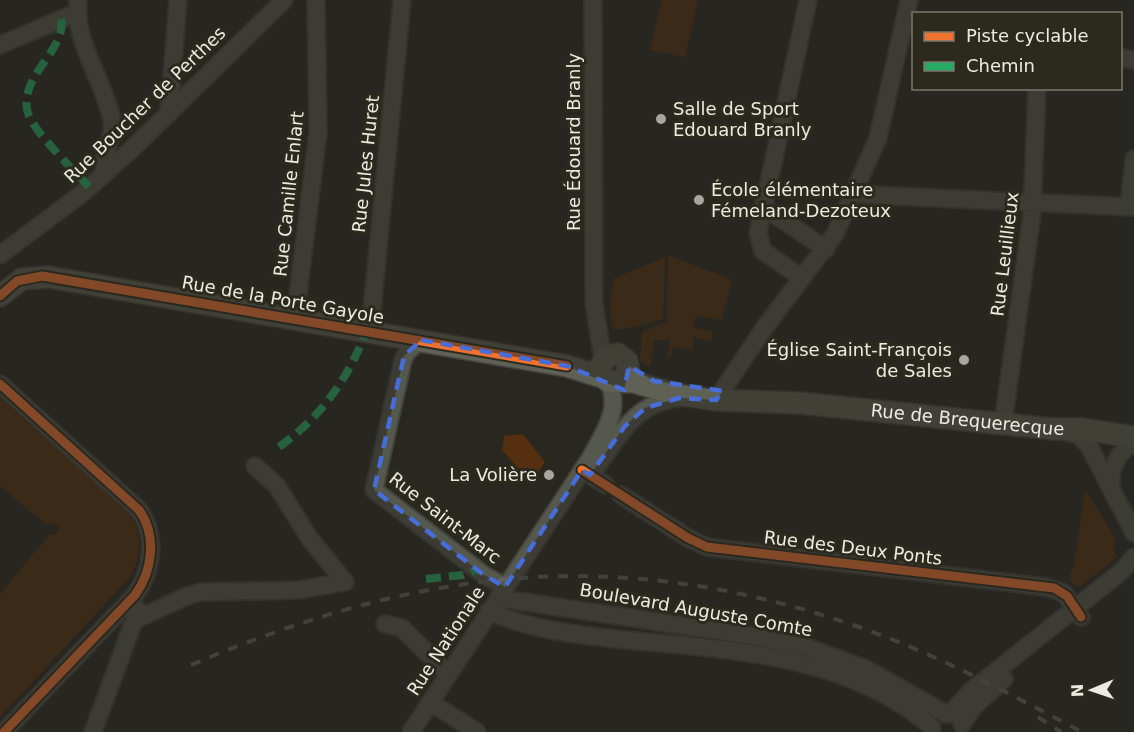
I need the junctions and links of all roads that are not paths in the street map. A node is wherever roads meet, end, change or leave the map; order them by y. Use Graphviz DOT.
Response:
graph roads {
  1 [pos="178,0"];
  2 [pos="284,0"];
  3 [pos="316,0"];
  4 [pos="402,0"];
  5 [pos="593,0"];
  6 [pos="808,0"];
  7 [pos="909,0"];
  8 [pos="77,7"];
  9 [pos="908,23"];
  10 [pos="0,45"];
  11 [pos="1037,90"];
  12 [pos="169,114"];
  13 [pos="1134,159"];
  14 [pos="105,172"];
  15 [pos="855,192"];
  16 [pos="1032,203"];
  17 [pos="763,207"];
  18 [pos="1131,207"];
  19 [pos="826,249"];
  20 [pos="0,255"];
  21 [pos="802,278"];
  22 [pos="0,296"];
  23 [pos="295,319"];
  24 [pos="370,331"];
  25 [pos="421,340"];
  26 [pos="616,371"];
  27 [pos="0,384"];
  28 [pos="719,395"];
  29 [pos="691,397"];
  30 [pos="1003,424"];
  31 [pos="1053,429"];
  32 [pos="1134,437"];
  33 [pos="1134,442"];
  34 [pos="255,466"];
  35 [pos="588,467"];
  36 [pos="606,485"];
  37 [pos="1111,487"];
  38 [pos="621,495"];
  39 [pos="1132,529"];
  40 [pos="1133,566"];
  41 [pos="135,595"];
  42 [pos="497,599"];
  43 [pos="1078,613"];
  44 [pos="137,619"];
  45 [pos="385,624"];
  46 [pos="448,674"];
  47 [pos="430,702"];
  48 [pos="955,721"];
  49 [pos="932,730"];
  50 [pos="4,732"];
  51 [pos="93,732"];
  52 [pos="411,732"];
  53 [pos="477,732"];
  1 -- 12 [label="street"];
  2 -- 12 [label="street, Rue Boucher de Perthes"];
  3 -- 23 [label="street, Rue Camille Enlart"];
  4 -- 24 [label="street, Rue Jules Huret"];
  5 -- 26 [label="street, Rue Édouard Branly"];
  6 -- 17 [label="street"];
  7 -- 9 [label="street"];
  8 -- 10 [label="street"];
  8 -- 14 [label="street"];
  9 -- 15 [label="street"];
  11 -- 16 [label="street, Rue Leuillieux"];
  12 -- 14 [label="street, Rue Boucher de Perthes"];
  13 -- 18 [label="street"];
  14 -- 20 [label="street, Rue Boucher de Perthes"];
  15 -- 16 [label="street"];
  15 -- 19 [label="street"];
  16 -- 18 [label="street"];
  16 -- 30 [label="street, Rue Leuillieux"];
  17 -- 19 [label="street"];
  17 -- 21 [label="street"];
  19 -- 21 [label="street"];
  21 -- 28 [label="street"];
  22 -- 23 [label="main road, Rue de la Porte Gayole"];
  23 -- 24 [label="main road, Rue de la Porte Gayole"];
  24 -- 25 [label="main road, Rue de la Porte Gayole"];
  25 -- 26 [label="main road, Rue de la Porte Gayole"];
  25 -- 42 [label="street, Rue Saint-Marc"];
  26 -- 28 [label="main road, Rue de Brequerecque"];
  26 -- 29 [label="main road, Rue de Brequerecque"];
  26 -- 35 [label="street, Rue Nationale"];
  27 -- 41 [label="street"];
  28 -- 29 [label="main road, Rue de Brequerecque"];
  28 -- 30 [label="main road, Rue de Brequerecque"];
  29 -- 35 [label="street, Rue Nationale"];
  30 -- 31 [label="main road, Rue de Brequerecque"];
  31 -- 32 [label="main road, Rue de Brequerecque"];
  31 -- 37 [label="street"];
  33 -- 37 [label="street"];
  34 -- 44 [label="street"];
  35 -- 36 [label="street"];
  35 -- 42 [label="street, Rue Nationale"];
  37 -- 39 [label="street"];
  38 -- 43 [label="street, Rue des Deux Ponts"];
  40 -- 43 [label="street"];
  41 -- 44 [label="street"];
  41 -- 50 [label="street"];
  42 -- 46 [label="street, Rue Nationale"];
  42 -- 48 [label="street, Boulevard Auguste Comte"];
  42 -- 49 [label="street, Boulevard Auguste Comte"];
  43 -- 48 [label="street"];
  44 -- 51 [label="street"];
  45 -- 46 [label="street"];
  46 -- 47 [label="street, Rue Nationale"];
  47 -- 52 [label="street, Rue Nationale"];
  47 -- 53 [label="street"];
  48 -- 49 [label="street"];
}
